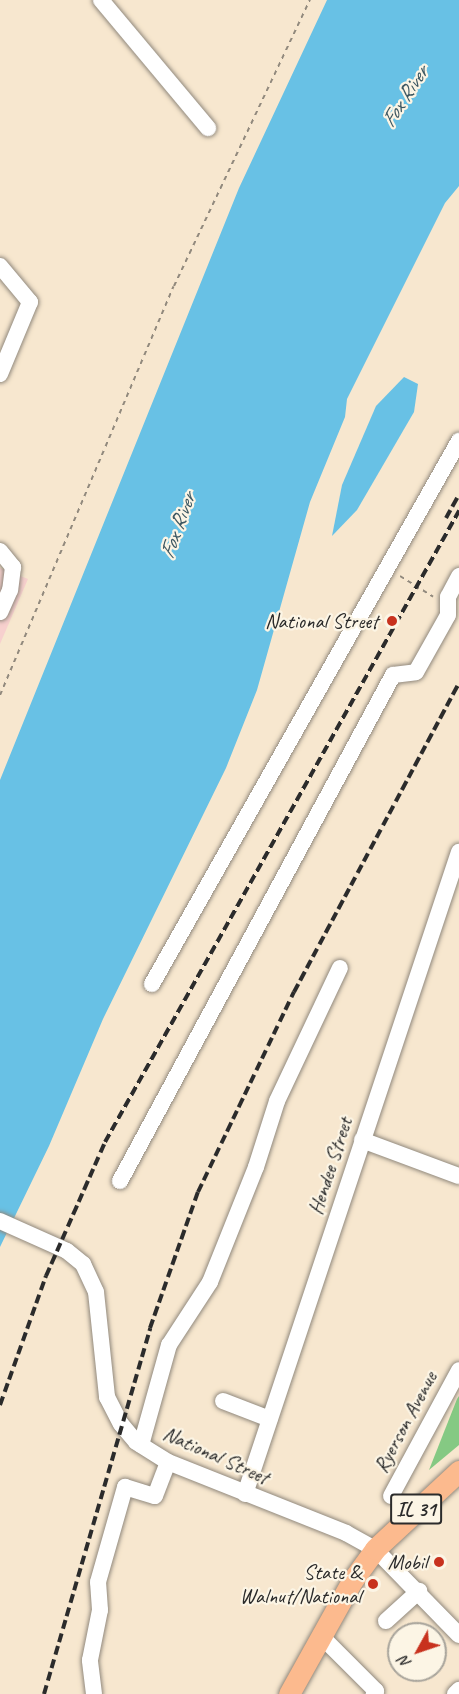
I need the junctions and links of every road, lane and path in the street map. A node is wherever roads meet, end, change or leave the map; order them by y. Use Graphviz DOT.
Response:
graph roads {
  1 [pos="101,0"];
  2 [pos="310,0"];
  3 [pos="208,128"];
  4 [pos="0,266"];
  5 [pos="0,374"];
  6 [pos="459,441"];
  7 [pos="0,551"];
  8 [pos="387,568"];
  9 [pos="459,576"];
  10 [pos="449,607"];
  11 [pos="0,611"];
  12 [pos="0,695"];
  13 [pos="459,852"];
  14 [pos="340,968"];
  15 [pos="152,984"];
  16 [pos="362,1140"];
  17 [pos="459,1176"];
  18 [pos="120,1181"];
  19 [pos="6,1224"];
  20 [pos="459,1370"];
  21 [pos="224,1401"];
  22 [pos="270,1419"];
  23 [pos="141,1445"];
  24 [pos="168,1462"];
  25 [pos="459,1471"];
  26 [pos="245,1494"];
  27 [pos="391,1496"];
  28 [pos="375,1549"];
  29 [pos="419,1591"];
  30 [pos="386,1621"];
  31 [pos="459,1635"];
  32 [pos="321,1636"];
  33 [pos="459,1690"];
  34 [pos="94,1694"];
  35 [pos="289,1694"];
  36 [pos="374,1694"];
  37 [pos="454,1694"];
  1 -- 3 [label="street"];
  2 -- 12 [label="path"];
  4 -- 5 [label="street"];
  6 -- 8 [label="street"];
  7 -- 11 [label="street"];
  8 -- 10 [label="path"];
  8 -- 15 [label="street"];
  9 -- 10 [label="street"];
  10 -- 18 [label="street"];
  13 -- 16 [label="street, Hendee Street"];
  14 -- 23 [label="street"];
  16 -- 17 [label="street"];
  16 -- 22 [label="street, Hendee Street"];
  19 -- 23 [label="street, National Street"];
  20 -- 27 [label="street, Ryerson Avenue"];
  21 -- 22 [label="street"];
  22 -- 26 [label="street, Hendee Street"];
  23 -- 24 [label="street, National Street"];
  24 -- 26 [label="street, National Street"];
  24 -- 34 [label="street"];
  25 -- 28 [label="main road, IL 31"];
  26 -- 28 [label="street, National Street"];
  28 -- 29 [label="street, National Street"];
  28 -- 32 [label="main road, IL 31"];
  29 -- 30 [label="street"];
  29 -- 31 [label="street, National Street"];
  32 -- 35 [label="main road, IL 31"];
  32 -- 36 [label="street"];
  33 -- 37 [label="street"];
}
